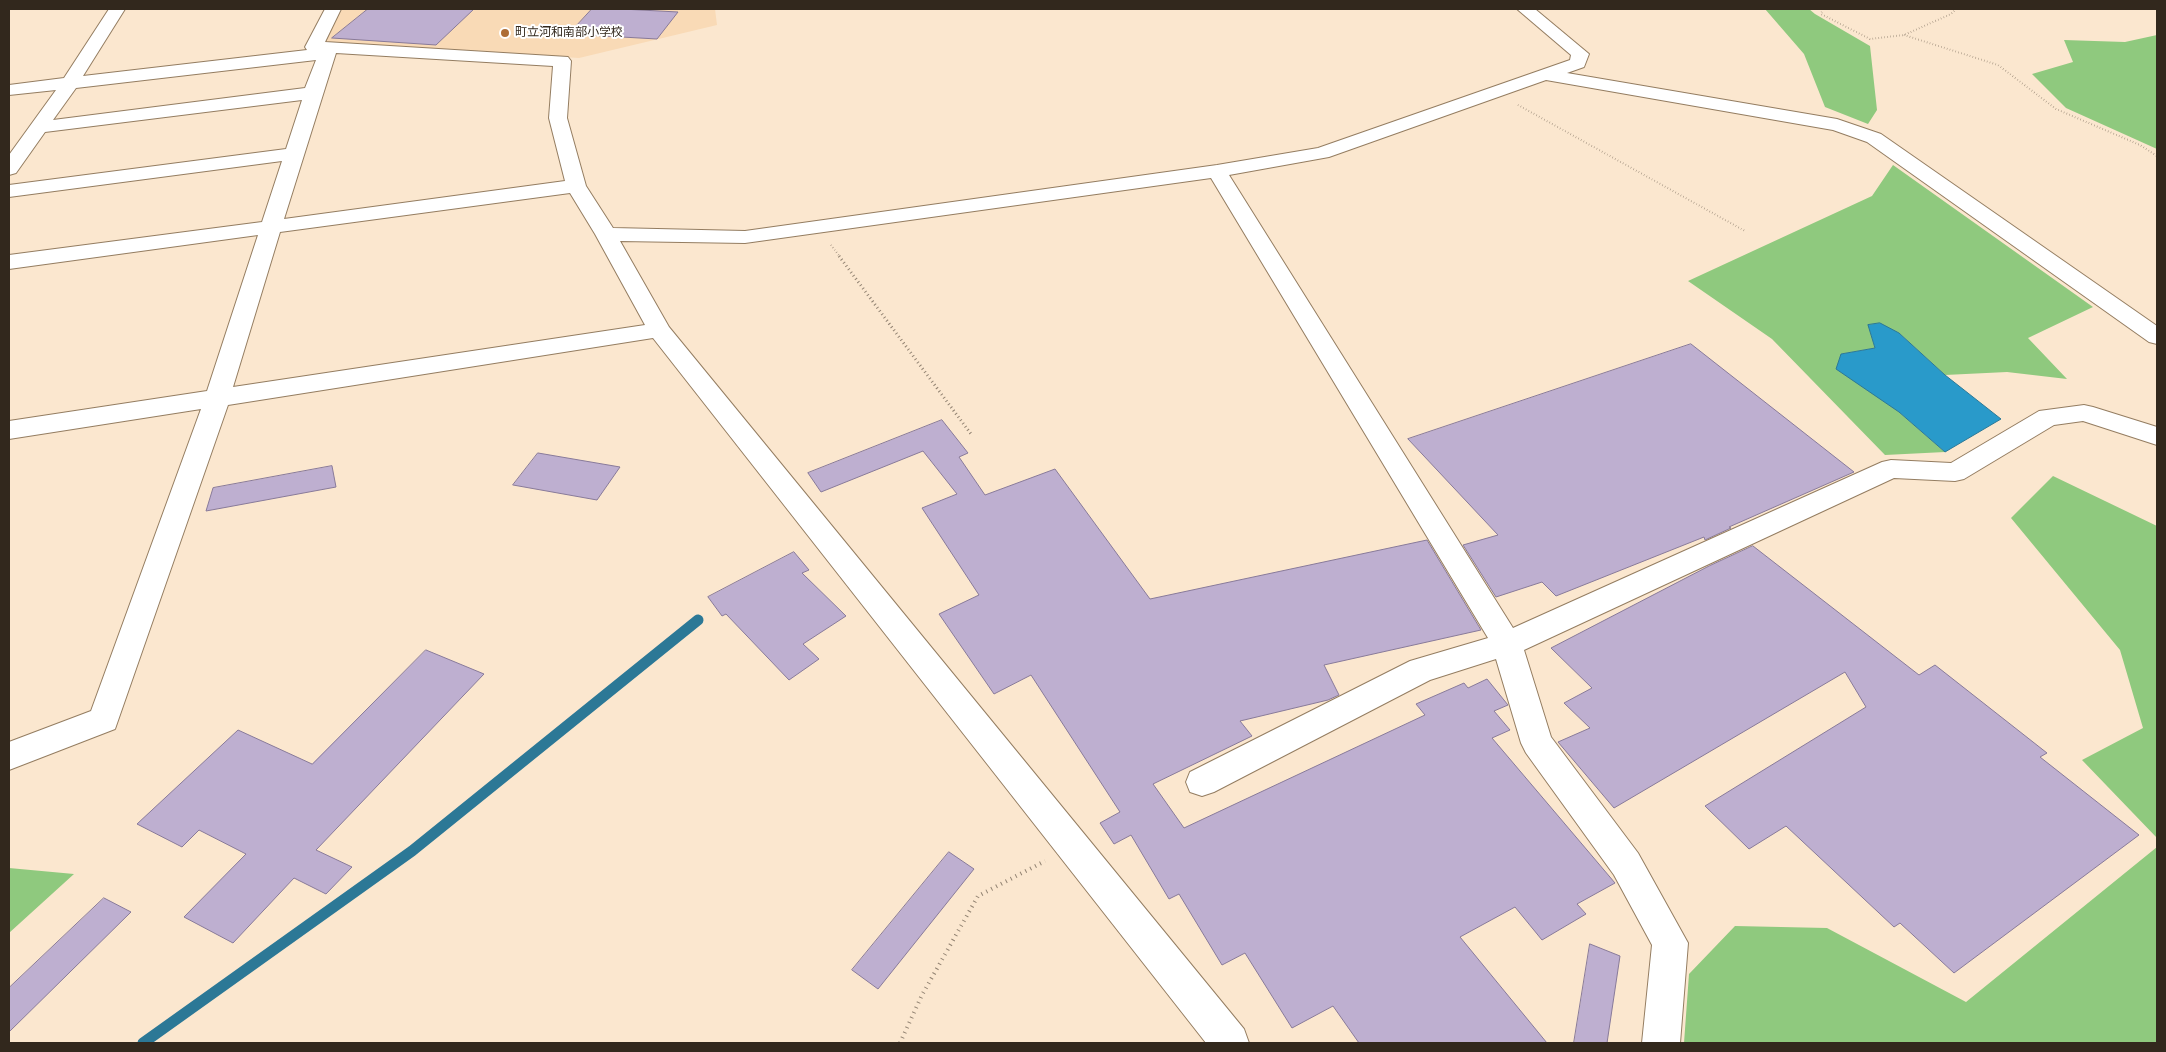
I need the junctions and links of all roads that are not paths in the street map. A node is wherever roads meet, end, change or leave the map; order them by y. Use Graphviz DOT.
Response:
graph roads {
  1 [pos="117,9"];
  2 [pos="333,9"];
  3 [pos="1525,9"];
  4 [pos="329,50"];
  5 [pos="1543,74"];
  6 [pos="69,84"];
  7 [pos="9,90"];
  8 [pos="313,93"];
  9 [pos="39,127"];
  10 [pos="293,154"];
  11 [pos="9,169"];
  12 [pos="1217,171"];
  13 [pos="576,186"];
  14 [pos="9,191"];
  15 [pos="270,229"];
  16 [pos="606,234"];
  17 [pos="9,262"];
  18 [pos="659,330"];
  19 [pos="2157,337"];
  20 [pos="217,399"];
  21 [pos="9,430"];
  22 [pos="2157,436"];
  23 [pos="1507,644"];
  24 [pos="9,756"];
  25 [pos="1202,782"];
  26 [pos="1230,1043"];
  27 [pos="1661,1043"];
  1 -- 6 [label="street"];
  2 -- 4 [label="street"];
  3 -- 5 [label="street"];
  4 -- 6 [label="street"];
  4 -- 8 [label="street"];
  4 -- 13 [label="street"];
  5 -- 12 [label="street"];
  5 -- 19 [label="street"];
  6 -- 7 [label="street"];
  6 -- 9 [label="street"];
  8 -- 9 [label="street"];
  8 -- 10 [label="street"];
  9 -- 11 [label="street"];
  10 -- 14 [label="street"];
  10 -- 15 [label="street"];
  12 -- 16 [label="street"];
  12 -- 23 [label="street"];
  13 -- 15 [label="street"];
  13 -- 16 [label="street"];
  15 -- 17 [label="street"];
  15 -- 20 [label="street"];
  16 -- 18 [label="street"];
  18 -- 20 [label="street"];
  18 -- 26 [label="street"];
  20 -- 21 [label="street"];
  20 -- 24 [label="street"];
  22 -- 23 [label="street"];
  23 -- 25 [label="street"];
  23 -- 27 [label="street"];
}
